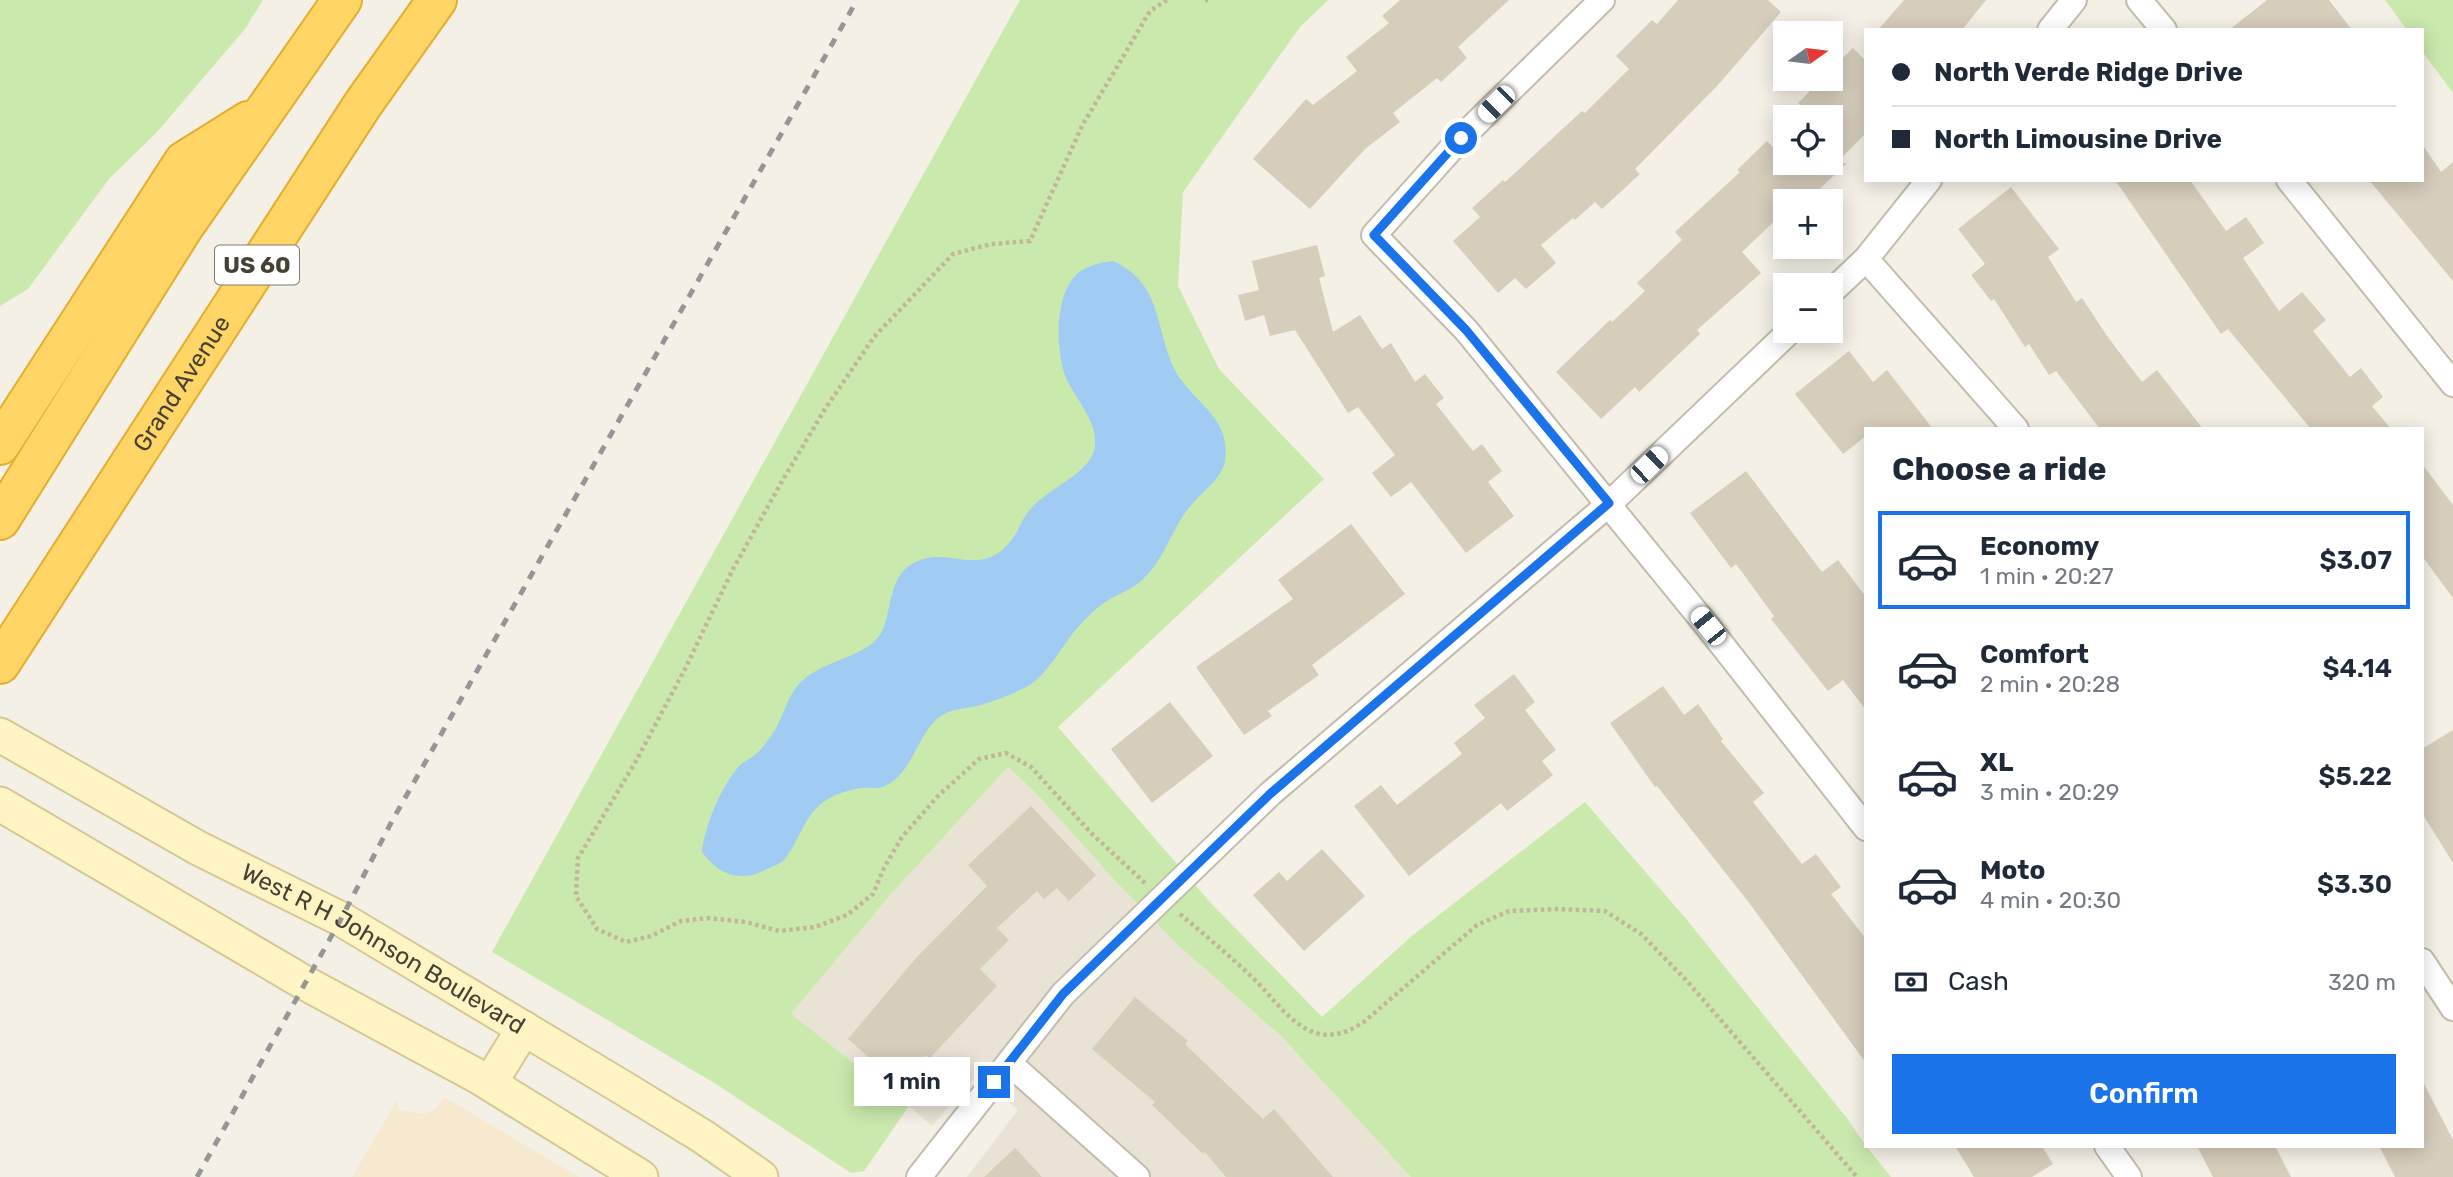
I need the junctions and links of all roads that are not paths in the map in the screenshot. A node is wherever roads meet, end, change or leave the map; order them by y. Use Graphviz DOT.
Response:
graph roads {
  1 [pos="342,0"];
  2 [pos="436,0"];
  3 [pos="1602,0"];
  4 [pos="2074,0"];
  5 [pos="2139,0"];
  6 [pos="2052,28"];
  7 [pos="2162,28"];
  8 [pos="262,113"];
  9 [pos="1927,182"];
  10 [pos="2291,182"];
  11 [pos="1866,259"];
  12 [pos="1843,281"];
  13 [pos="1777,343"];
  14 [pos="2453,384"];
  15 [pos="2014,427"];
  16 [pos="0,445"];
  17 [pos="1609,503"];
  18 [pos="0,520"];
  19 [pos="0,664"];
  20 [pos="0,735"];
  21 [pos="0,804"];
  22 [pos="1864,825"];
  23 [pos="2424,964"];
  24 [pos="2453,1008"];
  25 [pos="524,1028"];
  26 [pos="1009,1063"];
  27 [pos="490,1083"];
  28 [pos="2108,1148"];
  29 [pos="641,1177"];
  30 [pos="761,1177"];
  31 [pos="919,1177"];
  32 [pos="1137,1177"];
  33 [pos="2129,1177"];
  1 -- 8 [label="highway, US 60"];
  2 -- 19 [label="highway, Grand Avenue / US 60"];
  3 -- 17 [label="street"];
  4 -- 6 [label="street"];
  5 -- 7 [label="street"];
  8 -- 16 [label="highway"];
  8 -- 18 [label="highway, US 60"];
  9 -- 11 [label="street"];
  10 -- 14 [label="street"];
  11 -- 12 [label="street"];
  11 -- 15 [label="street"];
  13 -- 17 [label="street"];
  17 -- 22 [label="street"];
  17 -- 26 [label="street"];
  20 -- 25 [label="main road, West R H Johnson Boulevard"];
  21 -- 27 [label="main road"];
  23 -- 24 [label="street"];
  25 -- 27 [label="main road"];
  25 -- 30 [label="main road, West R H Johnson Boulevard"];
  26 -- 31 [label="street"];
  26 -- 32 [label="street"];
  27 -- 29 [label="main road"];
  28 -- 33 [label="street"];
}
